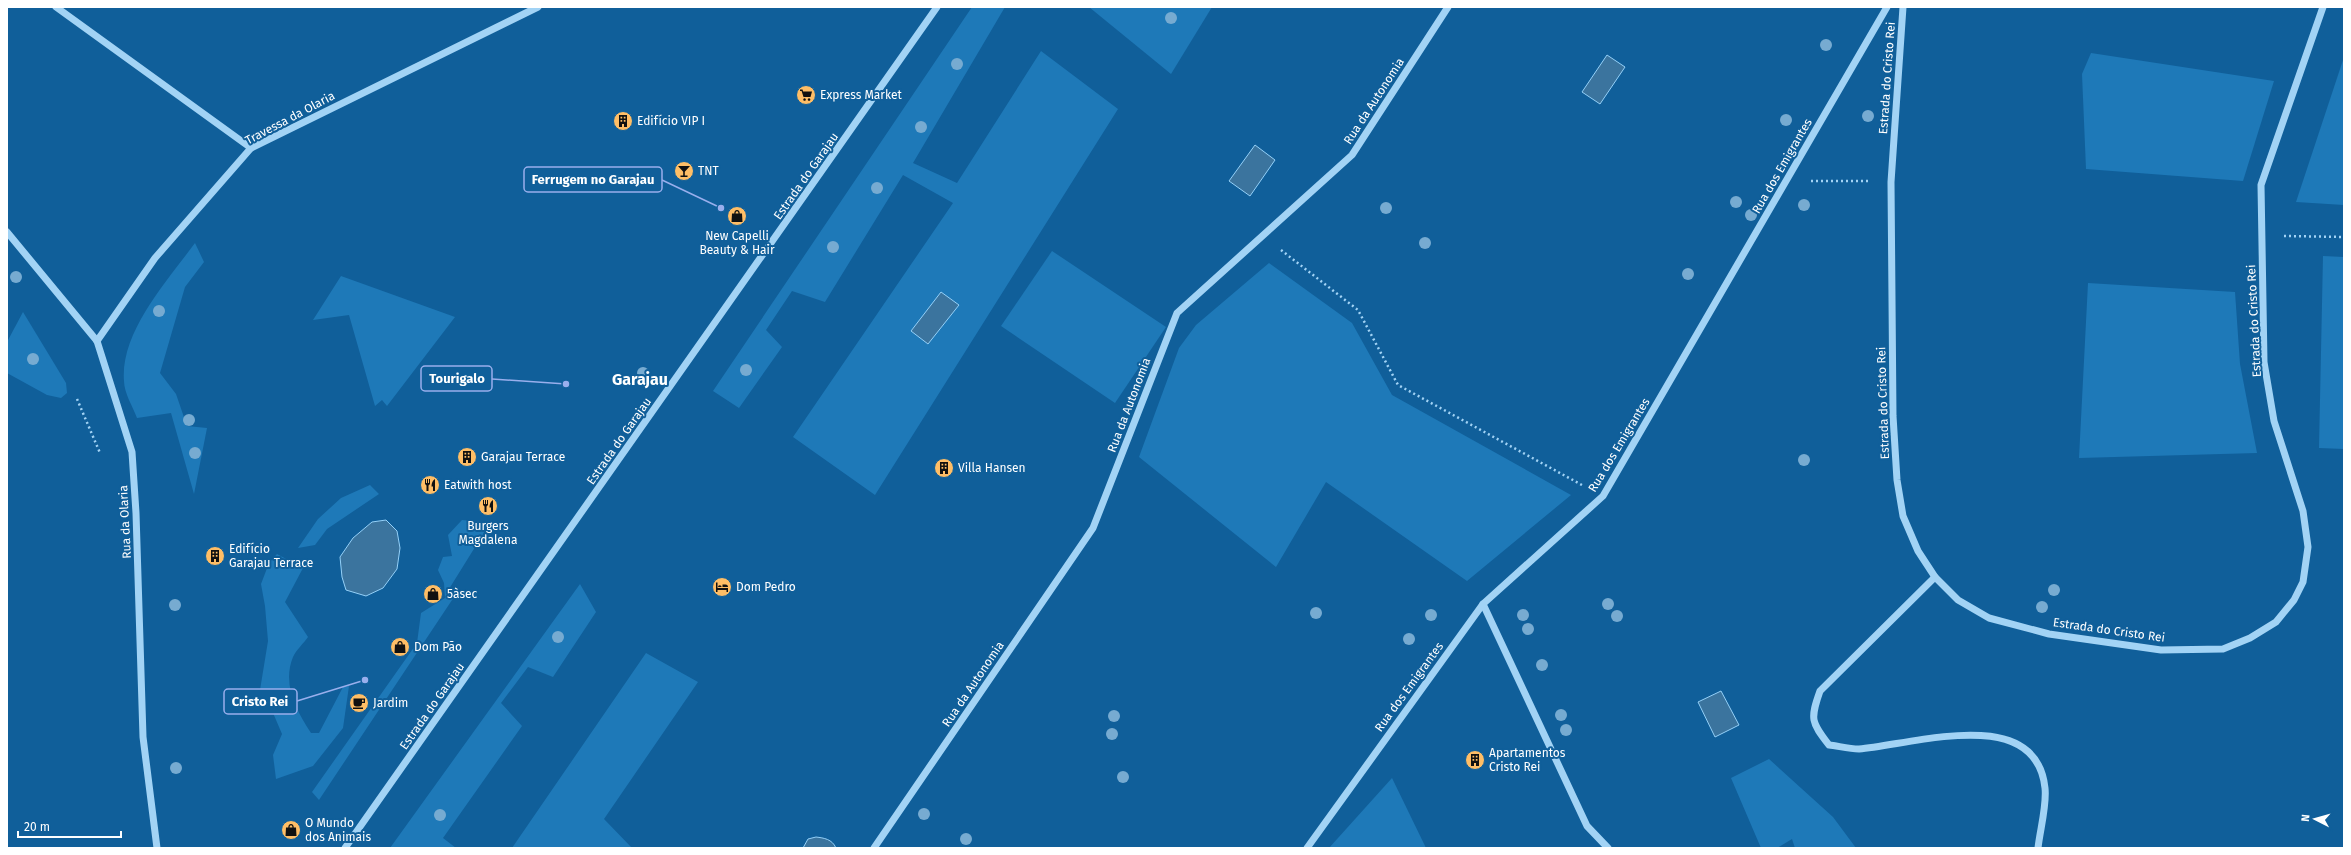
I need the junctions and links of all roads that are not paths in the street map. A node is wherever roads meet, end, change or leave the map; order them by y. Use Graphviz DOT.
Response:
graph roads {
  1 [pos="56,7"];
  2 [pos="538,7"];
  3 [pos="937,7"];
  4 [pos="1448,7"];
  5 [pos="1888,7"];
  6 [pos="1903,7"];
  7 [pos="2323,7"];
  8 [pos="251,148"];
  9 [pos="7,232"];
  10 [pos="97,341"];
  11 [pos="1935,577"];
  12 [pos="1483,604"];
  13 [pos="157,848"];
  14 [pos="345,848"];
  15 [pos="874,848"];
  16 [pos="1306,848"];
  17 [pos="1608,848"];
  18 [pos="2038,848"];
  1 -- 8 [label="street"];
  2 -- 8 [label="street, Travessa da Olaria"];
  3 -- 14 [label="street, Estrada do Garajau"];
  4 -- 15 [label="street, Rua da Autonomia"];
  5 -- 12 [label="street, Rua dos Emigrantes"];
  6 -- 11 [label="street, Estrada do Cristo Rei"];
  7 -- 11 [label="street, Estrada do Cristo Rei"];
  8 -- 10 [label="street, Travessa da Olaria"];
  9 -- 10 [label="street, Rua da Olaria"];
  10 -- 13 [label="street, Rua da Olaria"];
  11 -- 18 [label="street"];
  12 -- 16 [label="street, Rua dos Emigrantes"];
  12 -- 17 [label="street"];
}
